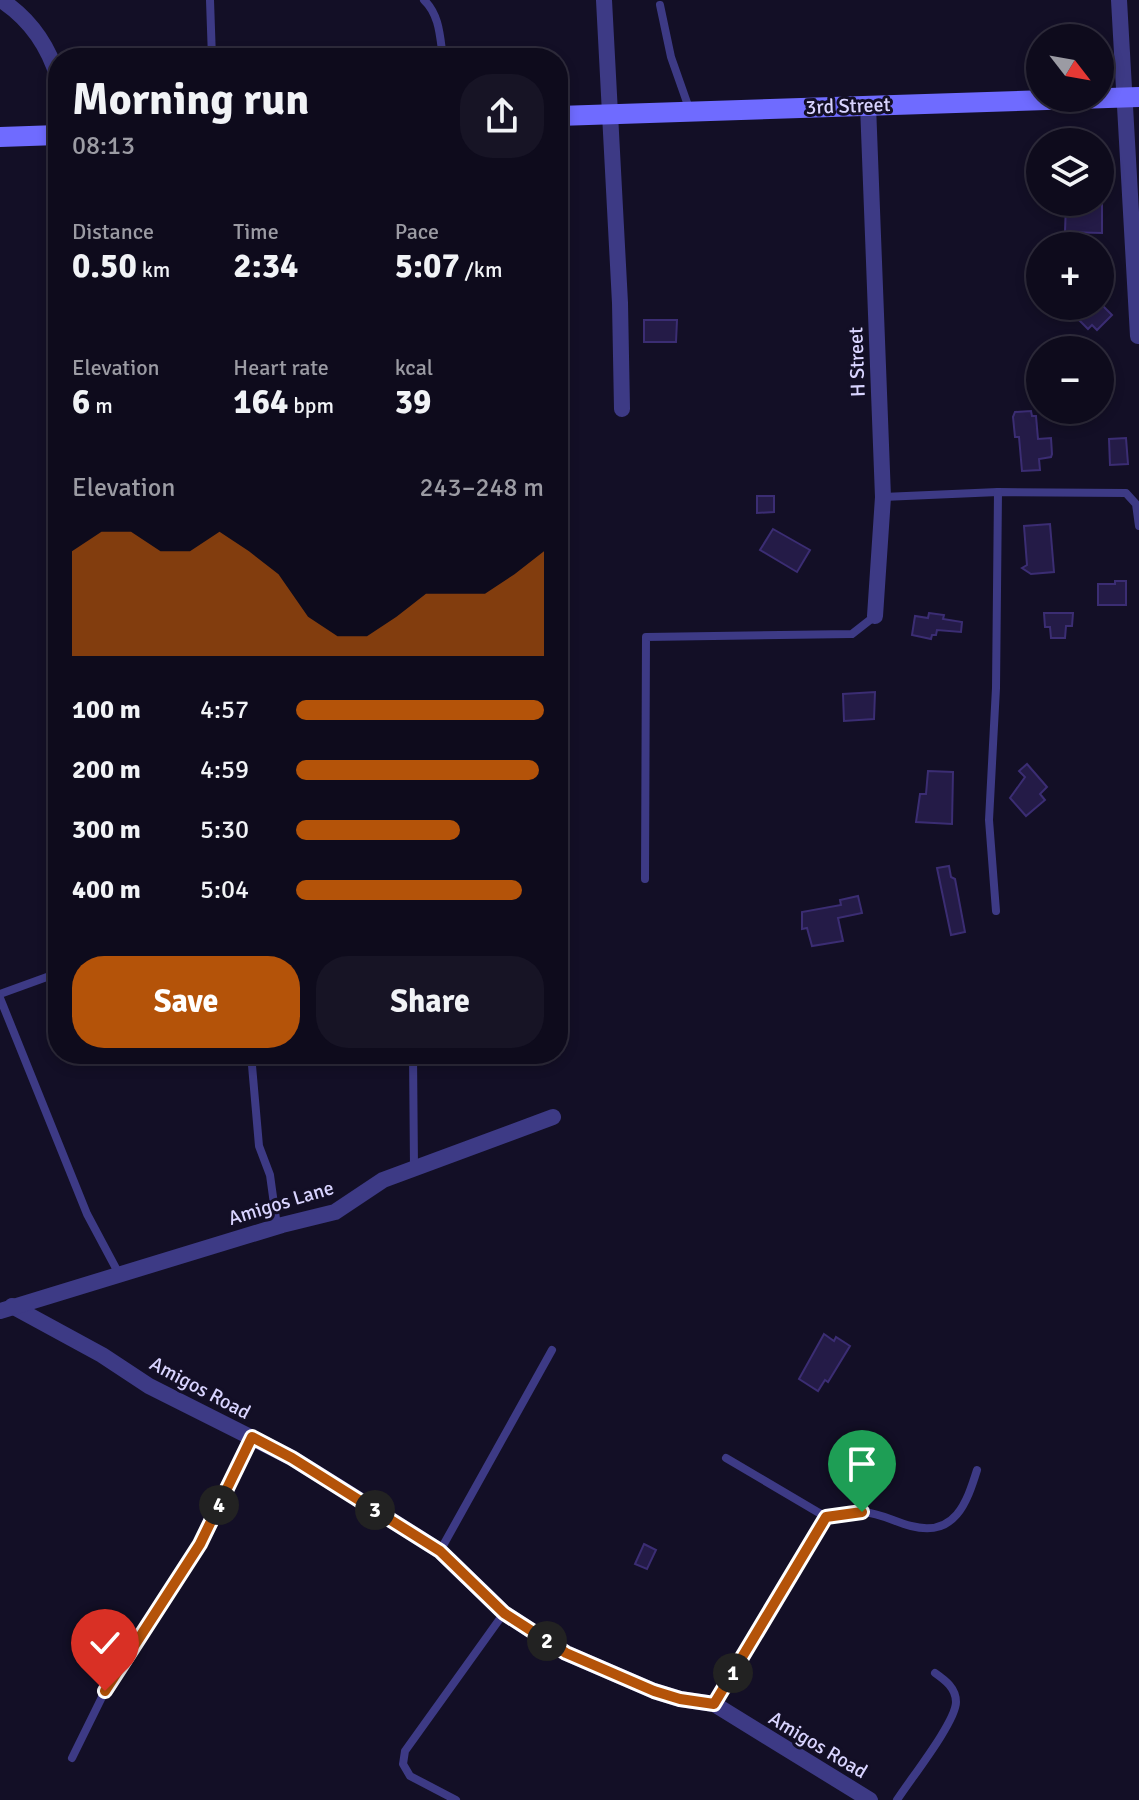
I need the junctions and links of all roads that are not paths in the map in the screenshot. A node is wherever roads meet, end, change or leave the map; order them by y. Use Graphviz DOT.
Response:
graph roads {
  1 [pos="1,0"];
  2 [pos="210,0"];
  3 [pos="424,0"];
  4 [pos="604,0"];
  5 [pos="1119,0"];
  6 [pos="660,5"];
  7 [pos="48,48"];
  8 [pos="212,48"];
  9 [pos="441,48"];
  10 [pos="1132,98"];
  11 [pos="868,105"];
  12 [pos="690,112"];
  13 [pos="611,115"];
  14 [pos="568,116"];
  15 [pos="48,135"];
  16 [pos="0,137"];
  17 [pos="1138,336"];
  18 [pos="622,409"];
  19 [pos="998,492"];
  20 [pos="883,497"];
  21 [pos="1139,526"];
  22 [pos="875,616"];
  23 [pos="645,879"];
  24 [pos="996,911"];
  25 [pos="48,977"];
  26 [pos="0,996"];
  27 [pos="252,1064"];
  28 [pos="413,1064"];
  29 [pos="553,1117"];
  30 [pos="414,1168"];
  31 [pos="277,1226"];
  32 [pos="119,1274"];
  33 [pos="6,1308"];
  34 [pos="552,1350"];
  35 [pos="252,1437"];
  36 [pos="726,1458"];
  37 [pos="977,1470"];
  38 [pos="826,1517"];
  39 [pos="440,1551"];
  40 [pos="504,1613"];
  41 [pos="935,1673"];
  42 [pos="714,1704"];
  43 [pos="72,1758"];
  44 [pos="456,1800"];
  45 [pos="870,1800"];
  46 [pos="897,1800"];
  1 -- 7 [label="street"];
  2 -- 8 [label="lane"];
  3 -- 9 [label="lane"];
  4 -- 13 [label="street"];
  5 -- 10 [label="street"];
  6 -- 12 [label="lane"];
  10 -- 11 [label="main road, 3rd Street"];
  10 -- 17 [label="street"];
  11 -- 12 [label="main road, 3rd Street"];
  11 -- 20 [label="street, H Street"];
  12 -- 13 [label="main road, 3rd Street"];
  13 -- 14 [label="main road, 3rd Street"];
  13 -- 18 [label="street"];
  15 -- 16 [label="main road"];
  19 -- 20 [label="lane"];
  19 -- 21 [label="lane"];
  19 -- 24 [label="lane"];
  20 -- 22 [label="street, H Street"];
  22 -- 23 [label="lane"];
  25 -- 26 [label="lane"];
  26 -- 32 [label="lane"];
  27 -- 31 [label="lane"];
  28 -- 30 [label="lane"];
  29 -- 30 [label="street, Amigos Lane"];
  30 -- 31 [label="street, Amigos Lane"];
  31 -- 32 [label="street, Amigos Lane"];
  32 -- 33 [label="street, Amigos Lane"];
  33 -- 35 [label="street, Amigos Road"];
  34 -- 39 [label="lane"];
  35 -- 39 [label="street, Amigos Road"];
  35 -- 43 [label="lane"];
  36 -- 38 [label="lane"];
  37 -- 38 [label="lane"];
  38 -- 42 [label="lane"];
  39 -- 40 [label="street, Amigos Road"];
  40 -- 42 [label="street, Amigos Road"];
  40 -- 44 [label="lane"];
  41 -- 46 [label="lane"];
  42 -- 45 [label="street, Amigos Road"];
}
